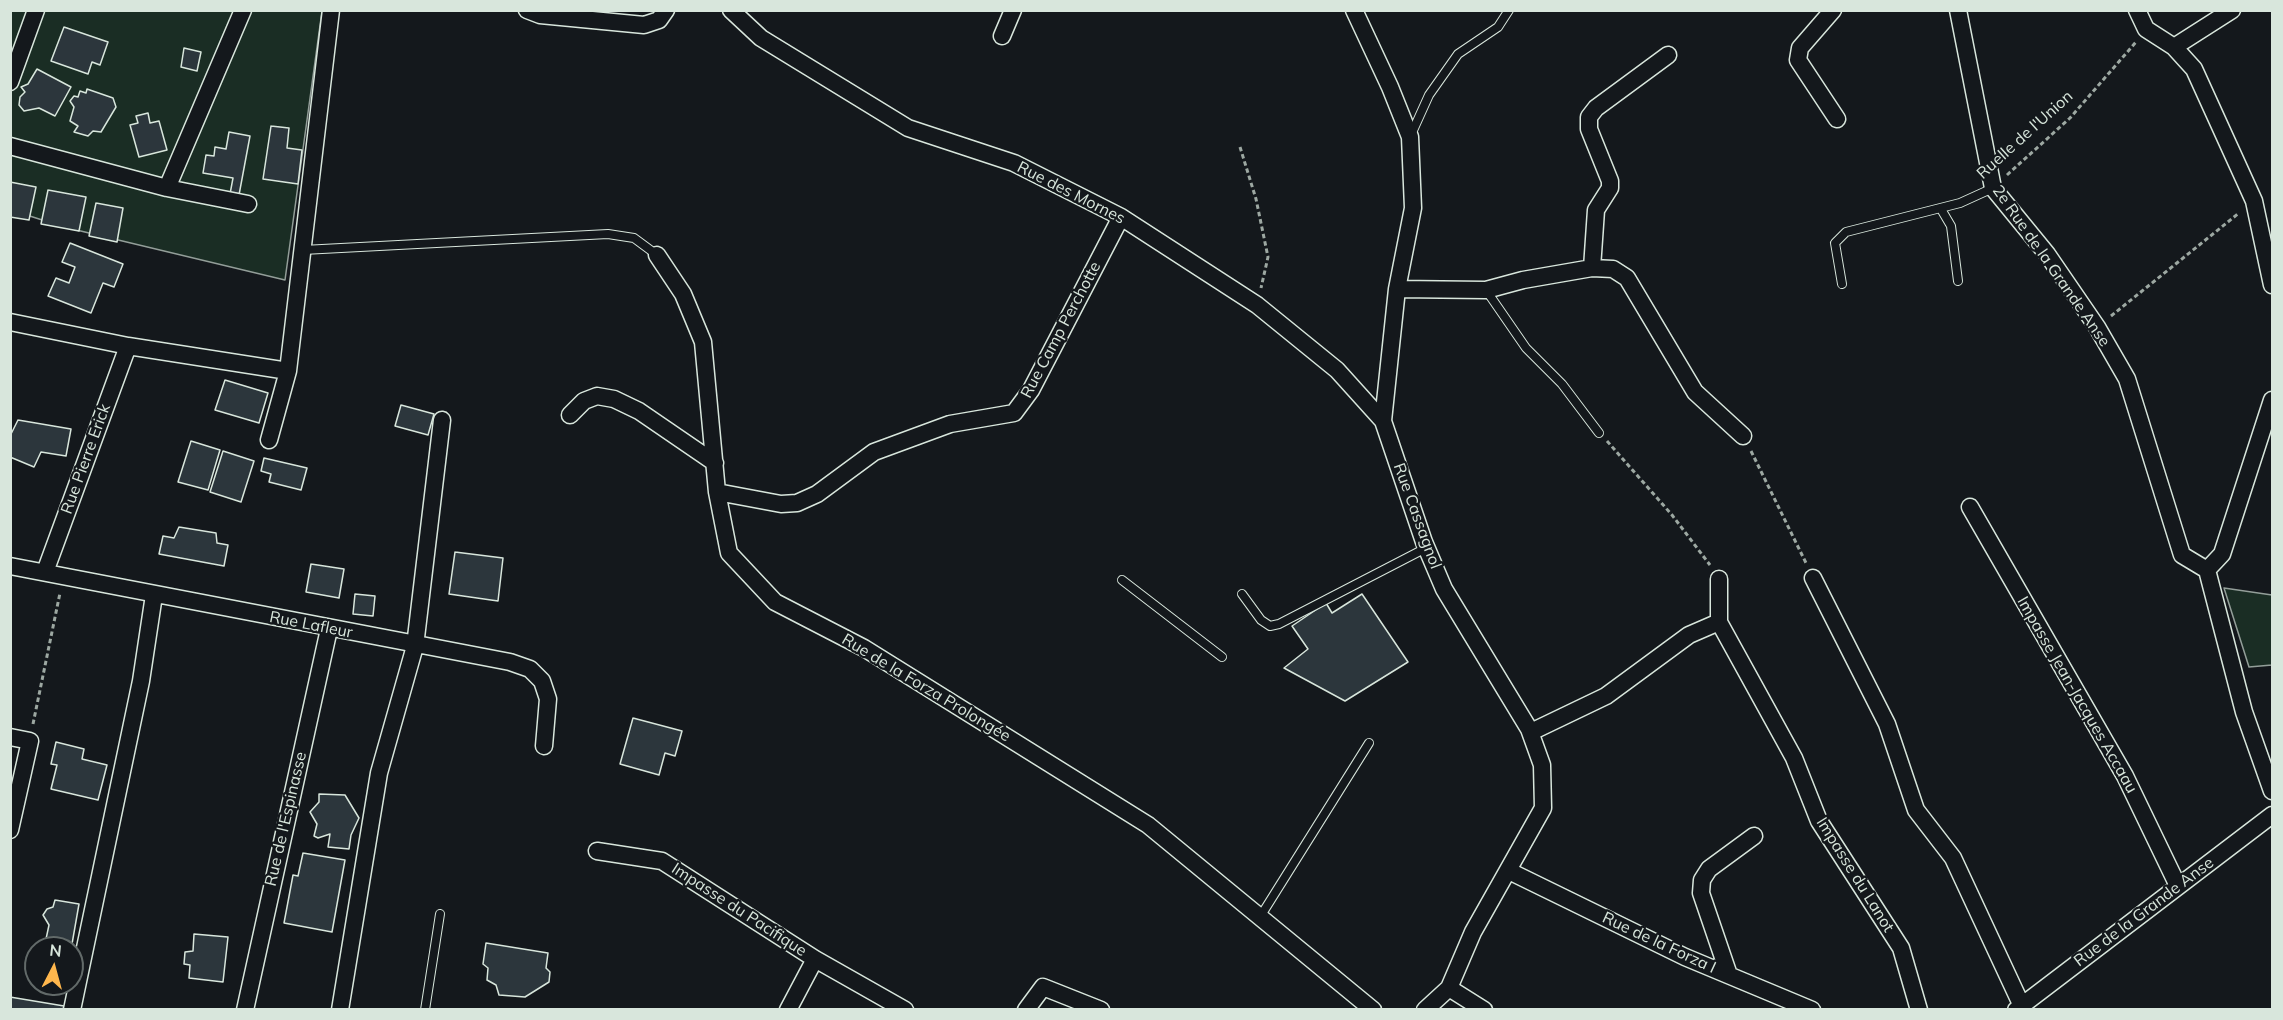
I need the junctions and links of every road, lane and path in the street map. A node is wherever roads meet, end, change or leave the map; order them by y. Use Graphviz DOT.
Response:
graph roads {
  1 [pos="36,10"];
  2 [pos="243,10"];
  3 [pos="331,10"];
  4 [pos="527,10"];
  5 [pos="666,10"];
  6 [pos="731,10"];
  7 [pos="1013,10"];
  8 [pos="1354,10"];
  9 [pos="1509,10"];
  10 [pos="1833,10"];
  11 [pos="1958,10"];
  12 [pos="2137,10"];
  13 [pos="2232,10"];
  14 [pos="2146,29"];
  15 [pos="1002,36"];
  16 [pos="2174,46"];
  17 [pos="1668,56"];
  18 [pos="10,82"];
  19 [pos="1837,119"];
  20 [pos="1410,137"];
  21 [pos="10,146"];
  22 [pos="1240,147"];
  23 [pos="167,188"];
  24 [pos="1993,188"];
  25 [pos="2254,201"];
  26 [pos="248,204"];
  27 [pos="1941,209"];
  28 [pos="1121,217"];
  29 [pos="303,250"];
  30 [pos="657,255"];
  31 [pos="1592,268"];
  32 [pos="1958,281"];
  33 [pos="1842,284"];
  34 [pos="2272,285"];
  35 [pos="1397,289"];
  36 [pos="1486,290"];
  37 [pos="1257,305"];
  38 [pos="10,322"];
  39 [pos="2097,327"];
  40 [pos="128,346"];
  41 [pos="288,371"];
  42 [pos="2272,400"];
  43 [pos="570,415"];
  44 [pos="442,420"];
  45 [pos="1383,421"];
  46 [pos="1599,433"];
  47 [pos="1743,436"];
  48 [pos="269,440"];
  49 [pos="714,463"];
  50 [pos="717,492"];
  51 [pos="1970,507"];
  52 [pos="1426,548"];
  53 [pos="10,566"];
  54 [pos="2207,570"];
  55 [pos="45,572"];
  56 [pos="63,578"];
  57 [pos="1813,578"];
  58 [pos="1719,579"];
  59 [pos="1122,580"];
  60 [pos="1242,594"];
  61 [pos="154,595"];
  62 [pos="1719,622"];
  63 [pos="329,629"];
  64 [pos="415,646"];
  65 [pos="1222,657"];
  66 [pos="1531,732"];
  67 [pos="10,737"];
  68 [pos="30,741"];
  69 [pos="1369,743"];
  70 [pos="544,746"];
  71 [pos="2272,791"];
  72 [pos="2272,815"];
  73 [pos="10,830"];
  74 [pos="1754,836"];
  75 [pos="597,851"];
  76 [pos="1509,871"];
  77 [pos="2178,886"];
  78 [pos="440,914"];
  79 [pos="1260,917"];
  80 [pos="815,959"];
  81 [pos="1729,975"];
  82 [pos="1449,988"];
  83 [pos="2019,1007"];
  84 [pos="72,1010"];
  85 [pos="245,1010"];
  86 [pos="340,1010"];
  87 [pos="425,1010"];
  88 [pos="788,1010"];
  89 [pos="905,1010"];
  90 [pos="1026,1010"];
  91 [pos="1101,1010"];
  92 [pos="1373,1010"];
  93 [pos="1425,1010"];
  94 [pos="1484,1010"];
  95 [pos="1812,1010"];
  96 [pos="1919,1010"];
  1 -- 18 [label="street"];
  2 -- 23 [label="street"];
  3 -- 29 [label="street"];
  4 -- 5 [label="street"];
  6 -- 28 [label="street, Rue des Mornes"];
  7 -- 15 [label="street"];
  8 -- 20 [label="street, Rue Cassagnol"];
  9 -- 20 [label="lane"];
  10 -- 19 [label="street"];
  11 -- 24 [label="street, 2e Rue de la Grande Anse"];
  12 -- 14 [label="street"];
  13 -- 16 [label="street"];
  14 -- 16 [label="street"];
  14 -- 24 [label="path, Ruelle de l'Union"];
  16 -- 25 [label="street"];
  17 -- 31 [label="street"];
  20 -- 35 [label="street, Rue Cassagnol"];
  21 -- 23 [label="street"];
  22 -- 37 [label="path"];
  23 -- 26 [label="street"];
  24 -- 27 [label="lane, Ruelle de l'Union"];
  24 -- 39 [label="street, 2e Rue de la Grande Anse"];
  25 -- 34 [label="street"];
  25 -- 39 [label="path"];
  27 -- 32 [label="lane"];
  27 -- 33 [label="lane, Ruelle de l'Union"];
  28 -- 37 [label="street, Rue des Mornes"];
  28 -- 50 [label="street, Rue Camp Perchotte"];
  29 -- 30 [label="lane"];
  29 -- 41 [label="street"];
  30 -- 49 [label="street, Rue de la Forza Prolongée"];
  31 -- 36 [label="street"];
  31 -- 47 [label="street"];
  35 -- 36 [label="street"];
  35 -- 45 [label="street, Rue Cassagnol"];
  36 -- 46 [label="lane"];
  37 -- 45 [label="street, Rue des Mornes"];
  38 -- 40 [label="street"];
  39 -- 54 [label="street, 2e Rue de la Grande Anse"];
  40 -- 41 [label="street"];
  40 -- 55 [label="street, Rue Pierre Erick"];
  41 -- 48 [label="street"];
  42 -- 54 [label="street"];
  43 -- 49 [label="street"];
  44 -- 64 [label="street"];
  45 -- 52 [label="street, Rue Cassagnol"];
  46 -- 58 [label="path"];
  47 -- 57 [label="path"];
  49 -- 50 [label="street, Rue de la Forza Prolongée"];
  50 -- 79 [label="street, Rue de la Forza Prolongée"];
  51 -- 77 [label="street, Impasse Jean-Jacques Accaau"];
  52 -- 60 [label="lane"];
  52 -- 66 [label="street, Rue Cassagnol"];
  53 -- 55 [label="street, Rue Lafleur"];
  54 -- 71 [label="street"];
  55 -- 56 [label="street, Rue Lafleur"];
  56 -- 61 [label="street, Rue Lafleur"];
  56 -- 68 [label="path"];
  57 -- 83 [label="street"];
  58 -- 62 [label="street, Impasse du Lanot"];
  59 -- 65 [label="lane"];
  61 -- 63 [label="street, Rue Lafleur"];
  61 -- 84 [label="street"];
  62 -- 66 [label="street"];
  62 -- 96 [label="street, Impasse du Lanot"];
  63 -- 64 [label="street, Rue Lafleur"];
  63 -- 85 [label="street, Rue de l'Espinasse"];
  64 -- 70 [label="street, Rue Lafleur"];
  64 -- 86 [label="street"];
  66 -- 76 [label="street, Rue Cassagnol"];
  67 -- 68 [label="street"];
  68 -- 73 [label="street"];
  69 -- 79 [label="lane"];
  72 -- 77 [label="street, Rue de la Grande Anse"];
  74 -- 81 [label="street"];
  75 -- 80 [label="street, Impasse du Pacifique"];
  76 -- 81 [label="street, Rue de la Forza I"];
  76 -- 82 [label="street, Rue Cassagnol"];
  77 -- 83 [label="street, Rue de la Grande Anse"];
  78 -- 87 [label="lane"];
  79 -- 92 [label="street, Rue de la Forza Prolongée"];
  80 -- 88 [label="street, Impasse du Pacifique"];
  80 -- 89 [label="street, Impasse du Pacifique"];
  81 -- 95 [label="street, Rue de la Forza I"];
  82 -- 93 [label="street"];
  82 -- 94 [label="street"];
  90 -- 91 [label="street"];
}
